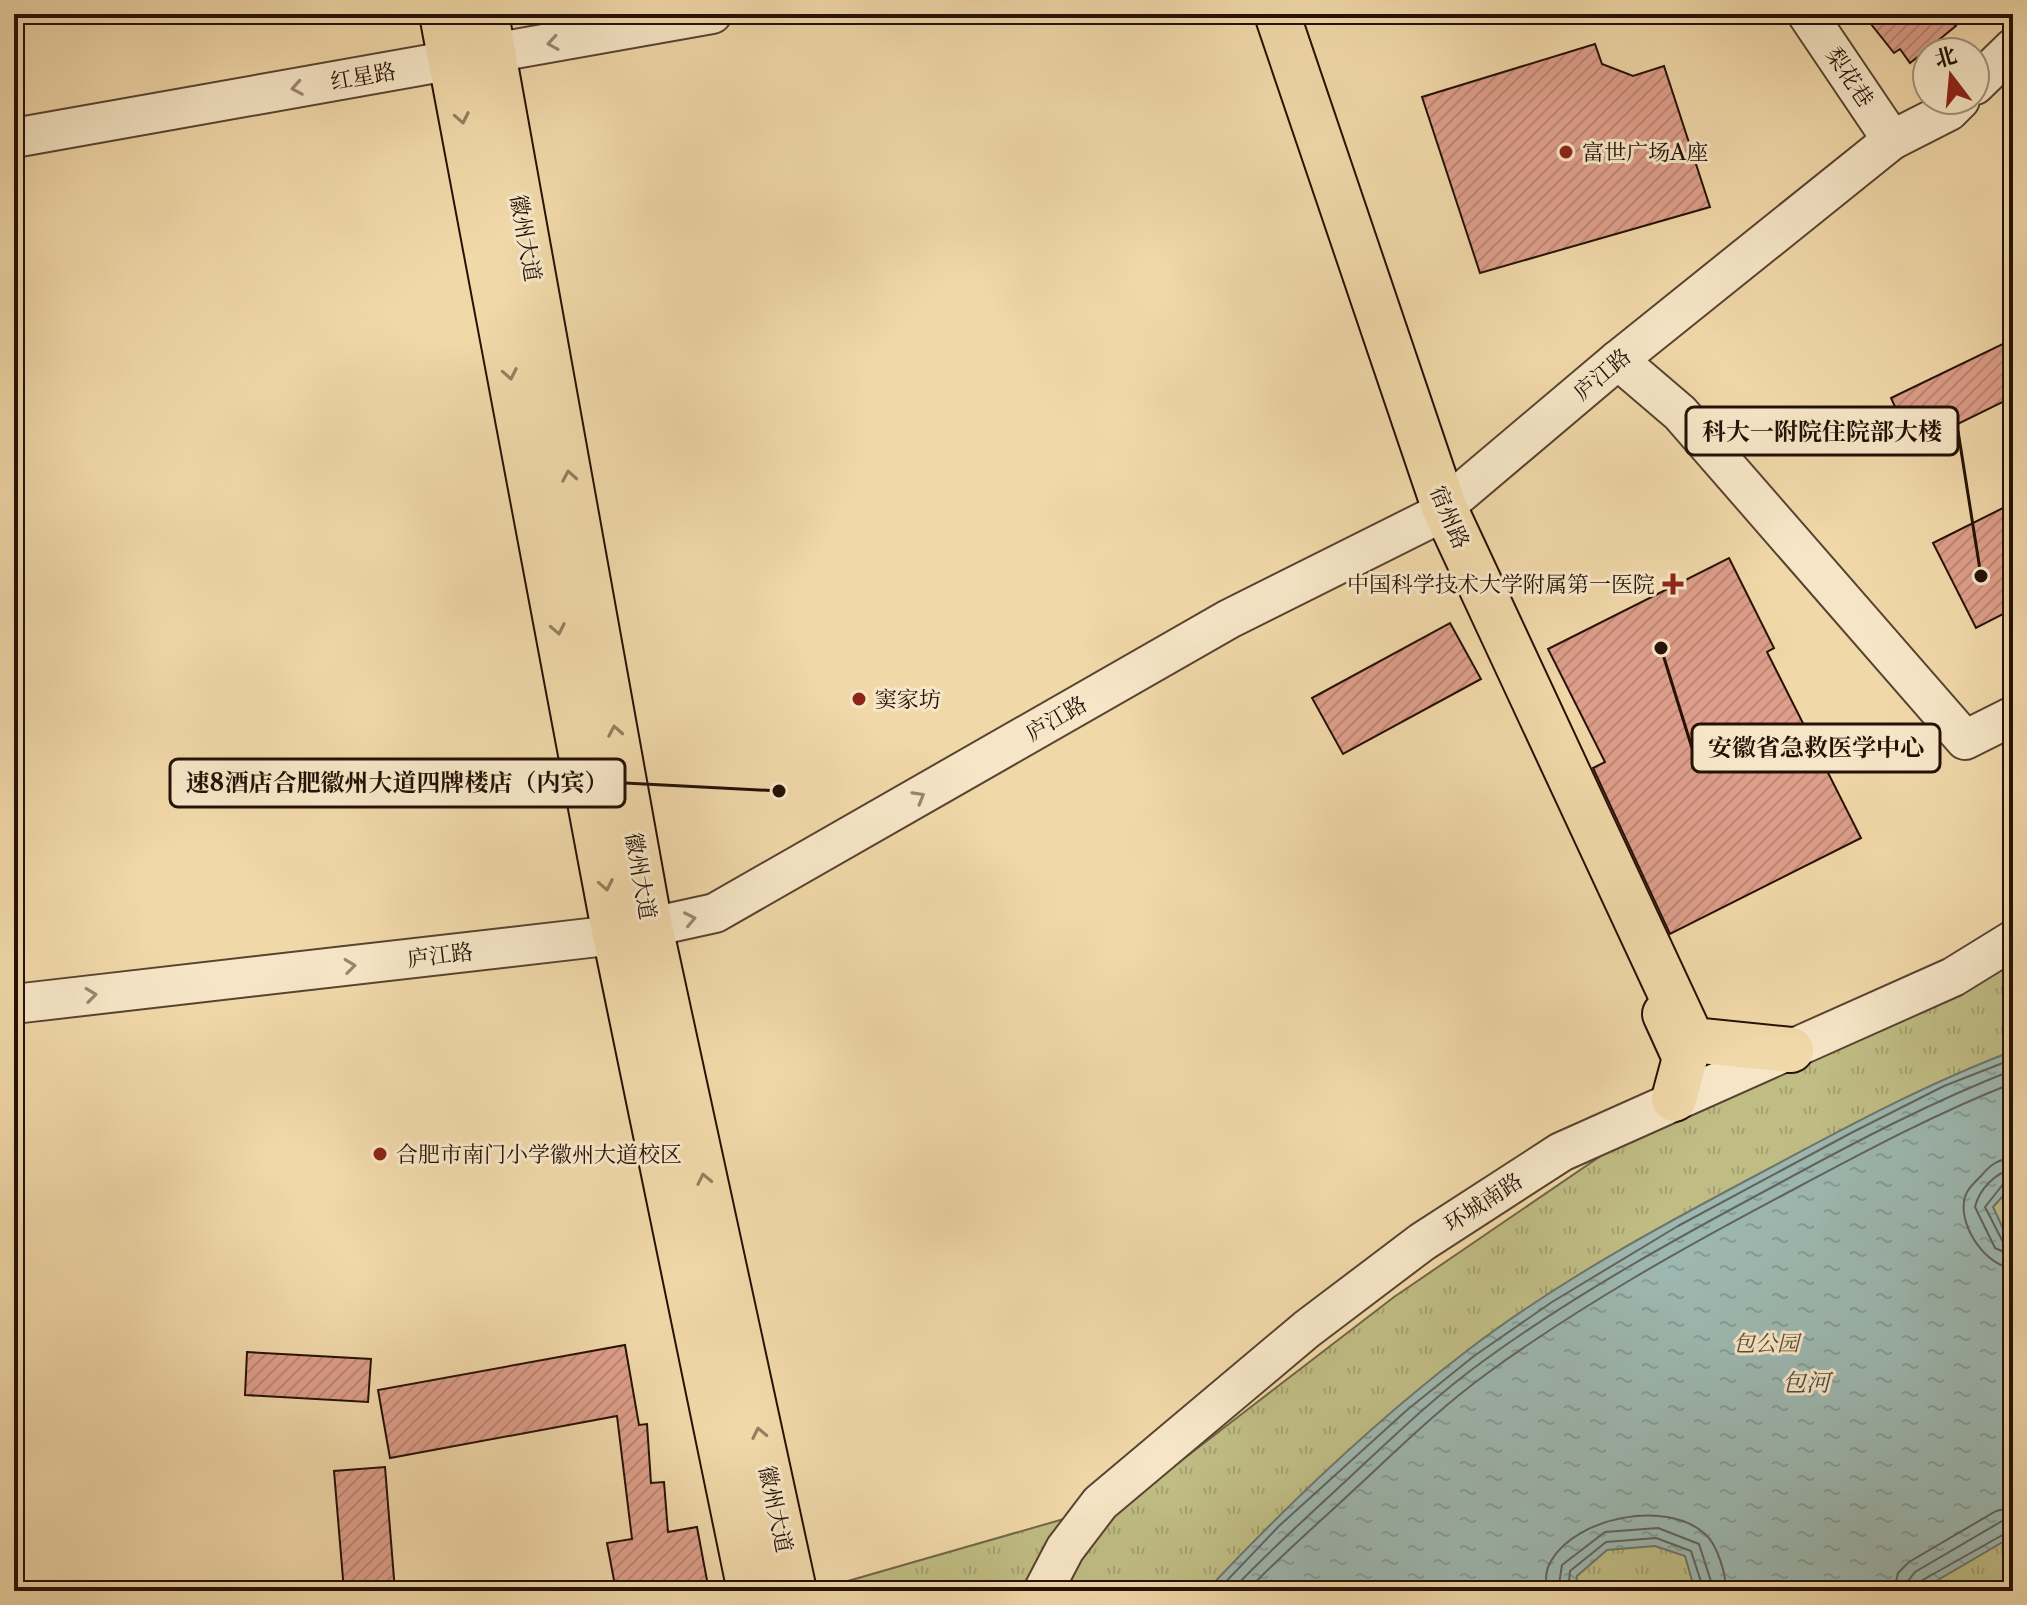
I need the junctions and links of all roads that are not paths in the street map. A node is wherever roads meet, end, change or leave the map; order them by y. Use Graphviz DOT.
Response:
graph roads {
  1 [pos="442,14"];
  2 [pos="712,14"];
  3 [pos="1256,14"];
  4 [pos="1277,14"];
  5 [pos="1807,14"];
  6 [pos="489,33"];
  7 [pos="2013,48"];
  8 [pos="451,60"];
  9 [pos="1991,69"];
  10 [pos="1939,116"];
  11 [pos="14,138"];
  12 [pos="1892,140"];
  13 [pos="1618,360"];
  14 [pos="1437,513"];
  15 [pos="2013,716"];
  16 [pos="633,931"];
  17 [pos="2013,940"];
  18 [pos="14,1004"];
  19 [pos="1791,1050"];
  20 [pos="1674,1099"];
  21 [pos="750,1591"];
  22 [pos="794,1591"];
  23 [pos="1043,1591"];
  1 -- 8 [label="main road, 徽州大道"];
  2 -- 6 [label="street, 红星路, one-way"];
  3 -- 14 [label="main road, 宿州路"];
  4 -- 14 [label="main road, 宿州路"];
  5 -- 12 [label="street, 梨花巷"];
  6 -- 8 [label="street, 红星路"];
  16 -- 6 [label="main road, 徽州大道, one-way"];
  7 -- 9 [label="street"];
  8 -- 11 [label="street, 红星路, one-way"];
  8 -- 16 [label="main road, 徽州大道, one-way"];
  10 -- 12 [label="street, 庐江路"];
  12 -- 13 [label="street, 庐江路"];
  13 -- 14 [label="street, 庐江路"];
  13 -- 15 [label="street"];
  16 -- 14 [label="street, 庐江路, one-way"];
  14 -- 19 [label="main road, 宿州路"];
  14 -- 20 [label="main road, 宿州路"];
  18 -- 16 [label="street, 庐江路, one-way"];
  16 -- 21 [label="main road, 徽州大道"];
  22 -- 16 [label="main road, 徽州大道, one-way"];
  17 -- 19 [label="street, 环城南路"];
  19 -- 20 [label="street, 环城南路"];
  20 -- 23 [label="street, 环城南路"];
}
